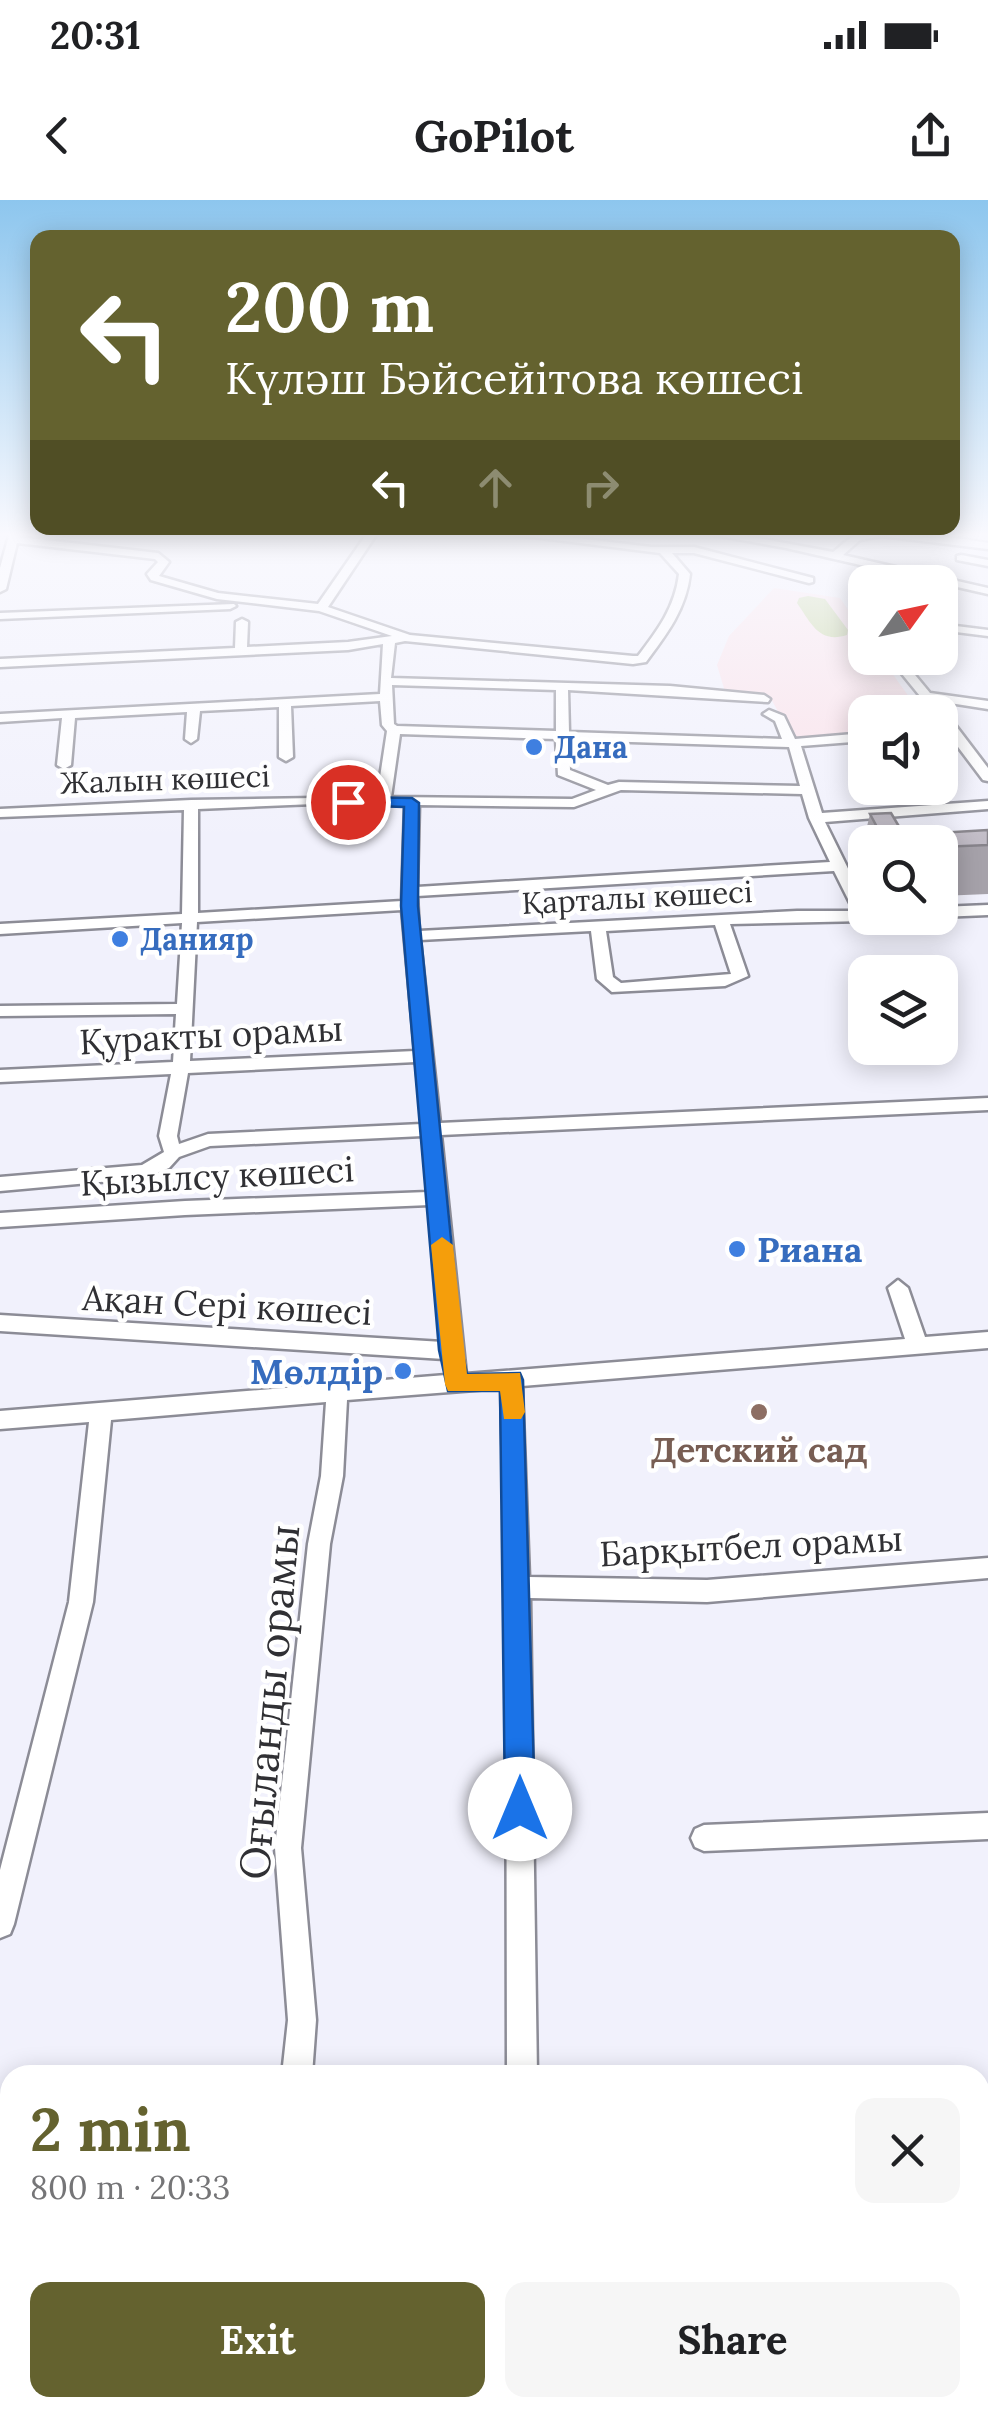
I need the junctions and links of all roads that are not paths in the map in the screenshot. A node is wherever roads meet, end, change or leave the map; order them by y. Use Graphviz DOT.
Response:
graph roads {
  1 [pos="242,635"];
  2 [pos="400,635"];
  3 [pos="661,635"];
  4 [pos="408,638"];
  5 [pos="389,640"];
  6 [pos="241,651"];
  7 [pos="0,663"];
  8 [pos="909,675"];
  9 [pos="386,681"];
  10 [pos="562,685"];
  11 [pos="925,695"];
  12 [pos="388,697"];
  13 [pos="764,699"];
  14 [pos="958,700"];
  15 [pos="285,703"];
  16 [pos="988,704"];
  17 [pos="194,709"];
  18 [pos="769,714"];
  19 [pos="69,715"];
  20 [pos="0,718"];
  21 [pos="394,730"];
  22 [pos="958,735"];
  23 [pos="562,736"];
  24 [pos="848,738"];
  25 [pos="191,739"];
  26 [pos="791,742"];
  27 [pos="286,757"];
  28 [pos="64,765"];
  29 [pos="988,777"];
  30 [pos="605,789"];
  31 [pos="807,790"];
  32 [pos="383,802"];
  33 [pos="412,803"];
  34 [pos="191,804"];
  35 [pos="988,805"];
  36 [pos="0,813"];
  37 [pos="816,818"];
  38 [pos="838,866"];
  39 [pos="848,885"];
  40 [pos="410,899"];
  41 [pos="988,910"];
  42 [pos="958,911"];
  43 [pos="848,916"];
  44 [pos="190,917"];
  45 [pos="722,920"];
  46 [pos="598,926"];
  47 [pos="0,929"];
  48 [pos="412,936"];
  49 [pos="182,1009"];
  50 [pos="0,1010"];
  51 [pos="424,1056"];
  52 [pos="181,1065"];
  53 [pos="0,1076"];
  54 [pos="988,1104"];
  55 [pos="429,1128"];
  56 [pos="168,1158"];
  57 [pos="0,1184"];
  58 [pos="438,1198"];
  59 [pos="0,1220"];
  60 [pos="898,1288"];
  61 [pos="0,1324"];
  62 [pos="988,1340"];
  63 [pos="918,1348"];
  64 [pos="451,1350"];
  65 [pos="512,1380"];
  66 [pos="457,1384"];
  67 [pos="337,1395"];
  68 [pos="101,1414"];
  69 [pos="0,1420"];
  70 [pos="988,1568"];
  71 [pos="518,1587"];
  72 [pos="988,1826"];
  73 [pos="704,1838"];
  74 [pos="0,1924"];
  75 [pos="298,2065"];
  76 [pos="522,2065"];
  1 -- 6 [label="street"];
  2 -- 4 [label="street"];
  3 -- 4 [label="street"];
  4 -- 5 [label="street"];
  5 -- 6 [label="street"];
  5 -- 9 [label="street"];
  6 -- 7 [label="street"];
  8 -- 11 [label="street"];
  9 -- 10 [label="street"];
  9 -- 12 [label="street"];
  10 -- 13 [label="street"];
  10 -- 23 [label="street"];
  12 -- 15 [label="street"];
  12 -- 21 [label="street"];
  14 -- 16 [label="street"];
  15 -- 17 [label="street"];
  15 -- 27 [label="street"];
  17 -- 19 [label="street"];
  17 -- 25 [label="street"];
  18 -- 26 [label="street"];
  19 -- 20 [label="street"];
  19 -- 28 [label="street"];
  21 -- 23 [label="street"];
  21 -- 32 [label="street"];
  22 -- 29 [label="street"];
  23 -- 26 [label="street"];
  23 -- 30 [label="street"];
  24 -- 26 [label="street"];
  26 -- 31 [label="street"];
  30 -- 31 [label="street, Жалын көшесі"];
  30 -- 33 [label="street, Жалын көшесі"];
  31 -- 37 [label="street"];
  32 -- 33 [label="street, Жалын көшесі"];
  32 -- 34 [label="street, Жалын көшесі"];
  33 -- 40 [label="street"];
  34 -- 36 [label="street, Жалын көшесі"];
  34 -- 44 [label="street"];
  35 -- 37 [label="street"];
  37 -- 38 [label="street"];
  38 -- 39 [label="street"];
  38 -- 40 [label="street"];
  40 -- 44 [label="street"];
  40 -- 48 [label="street"];
  41 -- 42 [label="street"];
  43 -- 45 [label="street, Қарталы көшесі"];
  44 -- 47 [label="street"];
  44 -- 49 [label="street"];
  45 -- 46 [label="street, Қарталы көшесі"];
  45 -- 46 [label="street"];
  46 -- 48 [label="street, Қарталы көшесі"];
  48 -- 51 [label="street"];
  49 -- 50 [label="street"];
  49 -- 52 [label="street"];
  51 -- 52 [label="street, Қуракты орамы"];
  51 -- 55 [label="street"];
  52 -- 53 [label="street, Қуракты орамы"];
  52 -- 56 [label="street"];
  54 -- 55 [label="street"];
  55 -- 56 [label="street"];
  55 -- 58 [label="street"];
  56 -- 57 [label="street"];
  58 -- 59 [label="street, Қызылсу көшесі"];
  58 -- 64 [label="street"];
  60 -- 63 [label="street"];
  61 -- 64 [label="street, Ақан Сері көшесі"];
  62 -- 63 [label="street"];
  63 -- 65 [label="street"];
  64 -- 66 [label="street"];
  65 -- 66 [label="street"];
  65 -- 71 [label="street"];
  66 -- 67 [label="street"];
  67 -- 68 [label="street"];
  67 -- 75 [label="street, Оғыланды орамы"];
  68 -- 69 [label="street"];
  68 -- 74 [label="street"];
  70 -- 71 [label="street, Барқытбел орамы"];
  71 -- 76 [label="street"];
  72 -- 73 [label="street"];
}
